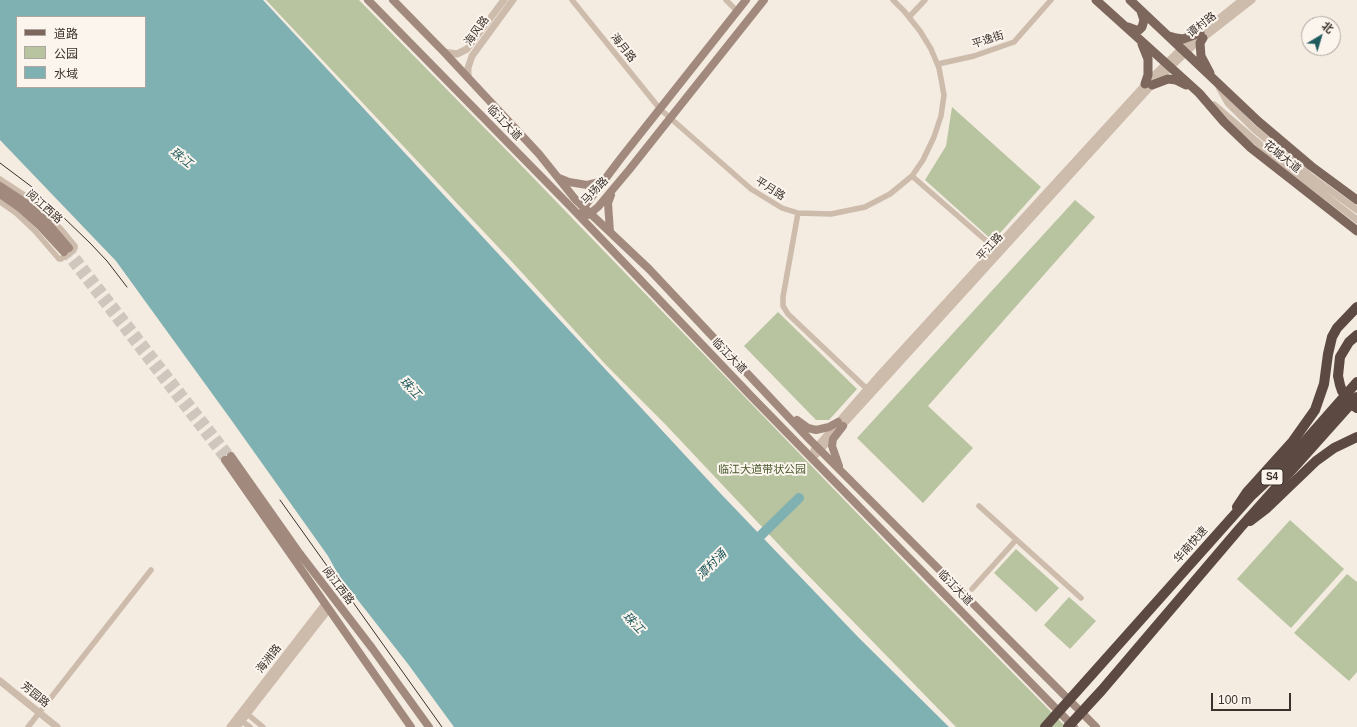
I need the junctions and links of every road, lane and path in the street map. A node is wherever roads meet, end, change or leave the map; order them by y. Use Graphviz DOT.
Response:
graph roads {
  1 [pos="368,0"];
  2 [pos="392,0"];
  3 [pos="504,0"];
  4 [pos="512,0"];
  5 [pos="572,0"];
  6 [pos="726,0"];
  7 [pos="746,0"];
  8 [pos="764,0"];
  9 [pos="893,0"];
  10 [pos="925,0"];
  11 [pos="1051,0"];
  12 [pos="1096,0"];
  13 [pos="1130,0"];
  14 [pos="1242,0"];
  15 [pos="1252,0"];
  16 [pos="1140,10"];
  17 [pos="737,11"];
  18 [pos="909,17"];
  19 [pos="1125,25"];
  20 [pos="1164,34"];
  21 [pos="1201,36"];
  22 [pos="1183,51"];
  23 [pos="444,52"];
  24 [pos="938,64"];
  25 [pos="1168,64"];
  26 [pos="468,78"];
  27 [pos="1216,83"];
  28 [pos="1149,84"];
  29 [pos="1199,93"];
  30 [pos="660,109"];
  31 [pos="670,118"];
  32 [pos="539,154"];
  33 [pos="528,164"];
  34 [pos="912,176"];
  35 [pos="556,177"];
  36 [pos="0,179"];
  37 [pos="604,181"];
  38 [pos="0,186"];
  39 [pos="613,190"];
  40 [pos="0,194"];
  41 [pos="1357,200"];
  42 [pos="0,202"];
  43 [pos="584,207"];
  44 [pos="1357,210"];
  45 [pos="591,213"];
  46 [pos="798,213"];
  47 [pos="581,218"];
  48 [pos="1357,220"];
  49 [pos="1357,231"];
  50 [pos="610,232"];
  51 [pos="998,251"];
  52 [pos="649,269"];
  53 [pos="641,280"];
  54 [pos="1357,307"];
  55 [pos="1357,335"];
  56 [pos="1357,382"];
  57 [pos="762,389"];
  58 [pos="867,389"];
  59 [pos="1357,397"];
  60 [pos="753,398"];
  61 [pos="1357,408"];
  62 [pos="782,410"];
  63 [pos="840,424"];
  64 [pos="1357,437"];
  65 [pos="818,448"];
  66 [pos="811,456"];
  67 [pos="842,472"];
  68 [pos="979,506"];
  69 [pos="1227,523"];
  70 [pos="1240,528"];
  71 [pos="1016,540"];
  72 [pos="151,570"];
  73 [pos="972,589"];
  74 [pos="1081,598"];
  75 [pos="327,607"];
  76 [pos="0,681"];
  77 [pos="245,712"];
  78 [pos="39,713"];
  79 [pos="240,719"];
  80 [pos="28,727"];
  81 [pos="57,727"];
  82 [pos="230,727"];
  83 [pos="237,727"];
  84 [pos="250,727"];
  85 [pos="263,727"];
  86 [pos="411,727"];
  87 [pos="429,727"];
  88 [pos="1046,727"];
  89 [pos="1068,727"];
  90 [pos="1074,727"];
  91 [pos="1096,727"];
  1 -- 33 [label="main road, 临江大道"];
  2 -- 23 [label="main road, 临江大道"];
  3 -- 23 [label="street, 海风路"];
  4 -- 26 [label="street, 海风路"];
  5 -- 30 [label="street, 海月路"];
  6 -- 17 [label="street"];
  7 -- 17 [label="main road, 马场路"];
  8 -- 31 [label="main road, 马场路"];
  9 -- 18 [label="street, 平月路"];
  10 -- 18 [label="street"];
  11 -- 24 [label="street, 平逸街"];
  12 -- 19 [label="main road, 花城大道"];
  13 -- 16 [label="main road, 花城大道"];
  14 -- 21 [label="street, 谭村路"];
  15 -- 21 [label="street, 谭村路"];
  16 -- 19 [label="main road"];
  16 -- 20 [label="main road, 花城大道"];
  17 -- 30 [label="main road, 马场路"];
  18 -- 24 [label="street, 平月路"];
  19 -- 25 [label="main road, 花城大道"];
  19 -- 28 [label="main road"];
  20 -- 21 [label="main road"];
  20 -- 22 [label="main road, 花城大道"];
  21 -- 22 [label="street, 谭村路"];
  21 -- 27 [label="main road"];
  22 -- 25 [label="street, 平江路"];
  22 -- 27 [label="main road, 花城大道"];
  23 -- 26 [label="main road, 临江大道"];
  24 -- 34 [label="street, 平月路"];
  25 -- 28 [label="street, 平江路"];
  25 -- 29 [label="main road, 花城大道"];
  26 -- 32 [label="main road, 临江大道"];
  27 -- 41 [label="main road, 花城大道"];
  27 -- 44 [label="street, 花城大道"];
  28 -- 29 [label="main road"];
  28 -- 51 [label="street, 平江路"];
  29 -- 48 [label="street, 花城大道"];
  29 -- 49 [label="main road, 花城大道"];
  30 -- 31 [label="street, 平月路"];
  30 -- 37 [label="main road, 马场路"];
  31 -- 39 [label="main road, 马场路"];
  31 -- 46 [label="street, 平月路"];
  32 -- 33 [label="main road"];
  32 -- 35 [label="main road, 临江大道"];
  33 -- 47 [label="main road, 临江大道"];
  34 -- 46 [label="street, 平月路"];
  34 -- 51 [label="street"];
  35 -- 37 [label="main road"];
  35 -- 43 [label="main road, 临江大道"];
  36 -- 42 [label="street"];
  37 -- 39 [label="main road"];
  37 -- 43 [label="main road, 马场路"];
  38 -- 40 [label="main road, 阅江西路"];
  39 -- 45 [label="main road, 马场路"];
  39 -- 50 [label="main road"];
  43 -- 45 [label="main road, 临江大道"];
  43 -- 47 [label="main road, 马场路"];
  45 -- 47 [label="main road, 马场路"];
  45 -- 50 [label="main road, 临江大道"];
  46 -- 58 [label="street"];
  47 -- 53 [label="main road, 临江大道"];
  50 -- 52 [label="main road, 临江大道"];
  51 -- 58 [label="street, 平江路"];
  51 -- 63 [label="street, 平江路"];
  52 -- 53 [label="main road"];
  52 -- 57 [label="main road, 临江大道"];
  53 -- 60 [label="main road, 临江大道"];
  54 -- 69 [label="highway, bridge"];
  55 -- 61 [label="highway"];
  56 -- 69 [label="highway, 华南快速 / S4, bridge"];
  57 -- 60 [label="main road"];
  57 -- 62 [label="main road, 临江大道"];
  58 -- 63 [label="street, 平江路"];
  59 -- 70 [label="highway, S4, bridge"];
  60 -- 66 [label="main road, 临江大道"];
  62 -- 63 [label="main road"];
  62 -- 65 [label="main road, 临江大道"];
  63 -- 65 [label="street, 平江路"];
  63 -- 67 [label="main road"];
  64 -- 70 [label="highway, bridge"];
  65 -- 66 [label="street, 平江路"];
  65 -- 67 [label="main road, 临江大道"];
  66 -- 90 [label="main road, 临江大道"];
  67 -- 91 [label="main road, 临江大道"];
  68 -- 71 [label="street"];
  69 -- 88 [label="highway, 华南快速 / S4, bridge"];
  70 -- 89 [label="highway, S4, bridge"];
  71 -- 73 [label="street"];
  71 -- 74 [label="street"];
  72 -- 78 [label="street"];
  75 -- 77 [label="street, 海洲路"];
  75 -- 86 [label="main road, 阅江西路"];
  75 -- 87 [label="main road, 阅江西路"];
  76 -- 78 [label="street, 芳园路"];
  77 -- 79 [label="street, 海洲路"];
  77 -- 85 [label="street"];
  78 -- 80 [label="street"];
  78 -- 81 [label="street, 芳园路"];
  79 -- 82 [label="street, 海洲路"];
  79 -- 83 [label="street, 海洲路"];
  79 -- 84 [label="street"];
}
